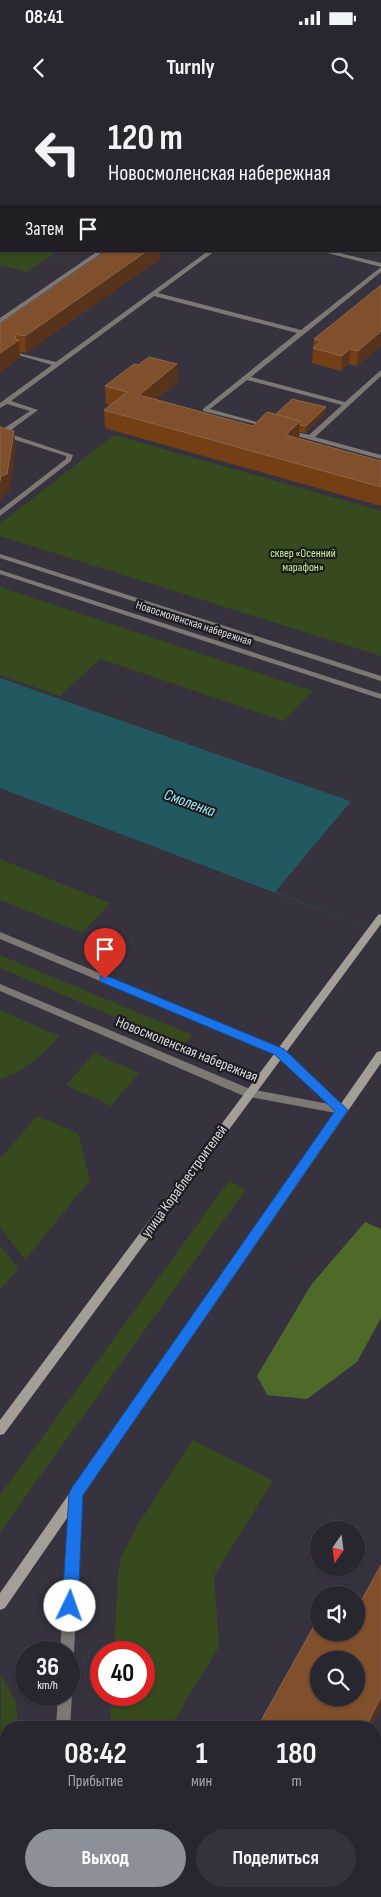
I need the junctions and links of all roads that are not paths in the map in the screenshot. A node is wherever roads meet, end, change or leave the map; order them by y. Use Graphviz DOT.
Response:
graph roads {
  1 [pos="101,252"];
  2 [pos="211,252"];
  3 [pos="327,252"];
  4 [pos="381,267"];
  5 [pos="153,294"];
  6 [pos="0,321"];
  7 [pos="302,332"];
  8 [pos="20,354"];
  9 [pos="57,364"];
  10 [pos="381,372"];
  11 [pos="246,377"];
  12 [pos="3,404"];
  13 [pos="346,404"];
  14 [pos="274,428"];
  15 [pos="283,431"];
  16 [pos="1,433"];
  17 [pos="310,438"];
  18 [pos="381,457"];
  19 [pos="0,514"];
  20 [pos="0,556"];
  21 [pos="0,572"];
  22 [pos="381,679"];
  23 [pos="381,697"];
  24 [pos="381,917"];
  25 [pos="0,935"];
  26 [pos="0,987"];
  27 [pos="280,1052"];
  28 [pos="381,1055"];
  29 [pos="248,1093"];
  30 [pos="342,1110"];
  31 [pos="0,1430"];
  32 [pos="76,1494"];
  33 [pos="0,1604"];
  34 [pos="68,1641"];
  35 [pos="64,1706"];
  36 [pos="63,1721"];
  1 -- 6 [label="street"];
  2 -- 5 [label="street"];
  3 -- 4 [label="street"];
  4 -- 7 [label="street"];
  5 -- 7 [label="street"];
  5 -- 9 [label="street"];
  7 -- 11 [label="street"];
  8 -- 9 [label="street"];
  9 -- 12 [label="street"];
  10 -- 13 [label="street"];
  11 -- 13 [label="street"];
  11 -- 14 [label="street"];
  12 -- 16 [label="street"];
  13 -- 17 [label="street"];
  15 -- 17 [label="street"];
  16 -- 19 [label="street"];
  17 -- 18 [label="street"];
  20 -- 22 [label="street, Новосмоленская набережная"];
  21 -- 23 [label="street, Новосмоленская набережная"];
  24 -- 27 [label="main road, улица Кораблестроителей"];
  25 -- 27 [label="street"];
  26 -- 29 [label="street, Новосмоленская набережная"];
  27 -- 29 [label="main road, улица Кораблестроителей"];
  27 -- 30 [label="street"];
  28 -- 30 [label="main road"];
  29 -- 30 [label="street, Новосмоленская набережная"];
  29 -- 31 [label="main road, улица Кораблестроителей"];
  30 -- 32 [label="main road"];
  32 -- 33 [label="main road"];
  32 -- 34 [label="street"];
  35 -- 36 [label="street"];
}
